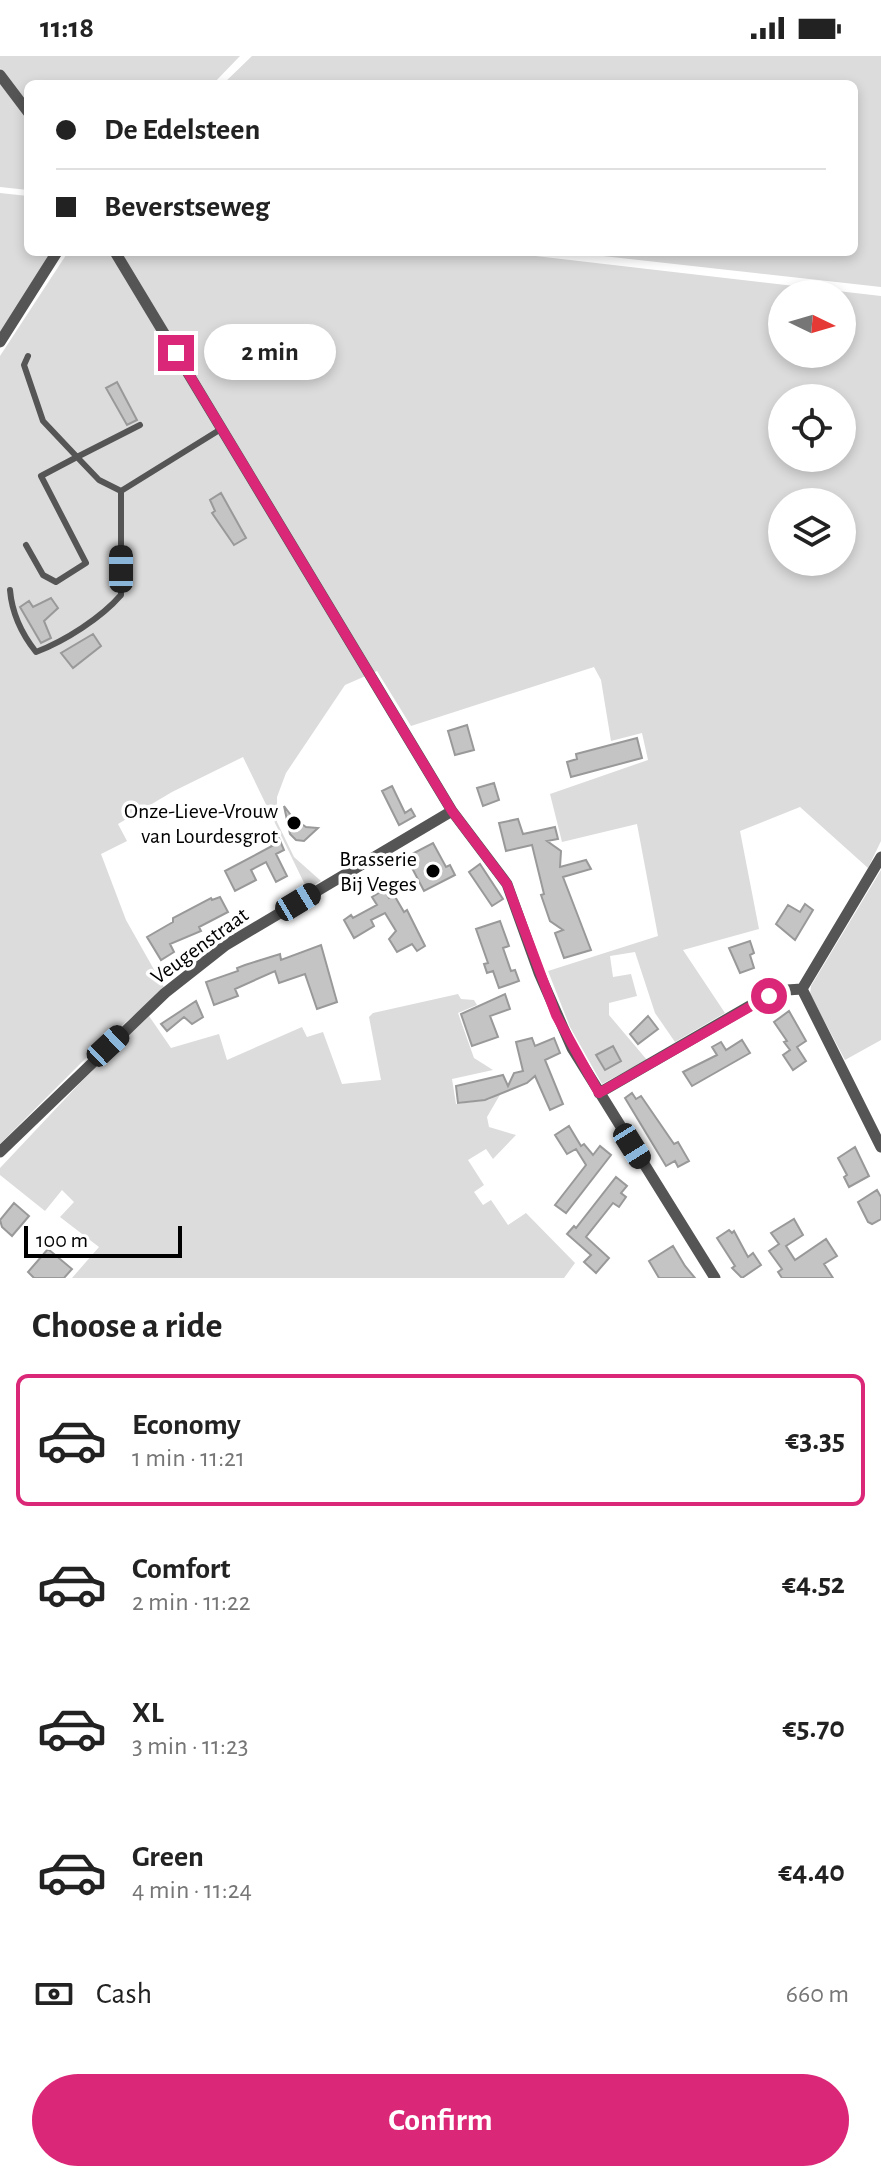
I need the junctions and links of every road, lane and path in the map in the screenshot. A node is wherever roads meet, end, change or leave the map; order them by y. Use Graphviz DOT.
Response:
graph roads {
  1 [pos="0,75"];
  2 [pos="24,107"];
  3 [pos="54,256"];
  4 [pos="117,256"];
  5 [pos="0,342"];
  6 [pos="28,356"];
  7 [pos="140,425"];
  8 [pos="221,429"];
  9 [pos="77,457"];
  10 [pos="121,491"];
  11 [pos="26,545"];
  12 [pos="10,590"];
  13 [pos="452,811"];
  14 [pos="881,857"];
  15 [pos="802,989"];
  16 [pos="599,1093"];
  17 [pos="881,1147"];
  18 [pos="0,1152"];
  19 [pos="715,1278"];
  1 -- 2 [label="street"];
  3 -- 5 [label="street"];
  4 -- 8 [label="street"];
  6 -- 9 [label="lane"];
  7 -- 9 [label="lane"];
  8 -- 10 [label="lane"];
  8 -- 13 [label="street"];
  9 -- 10 [label="lane"];
  9 -- 11 [label="lane"];
  10 -- 12 [label="lane"];
  13 -- 16 [label="street"];
  13 -- 18 [label="street, Veugenstraat"];
  14 -- 15 [label="street"];
  15 -- 16 [label="street"];
  15 -- 17 [label="street"];
  16 -- 19 [label="street"];
}
